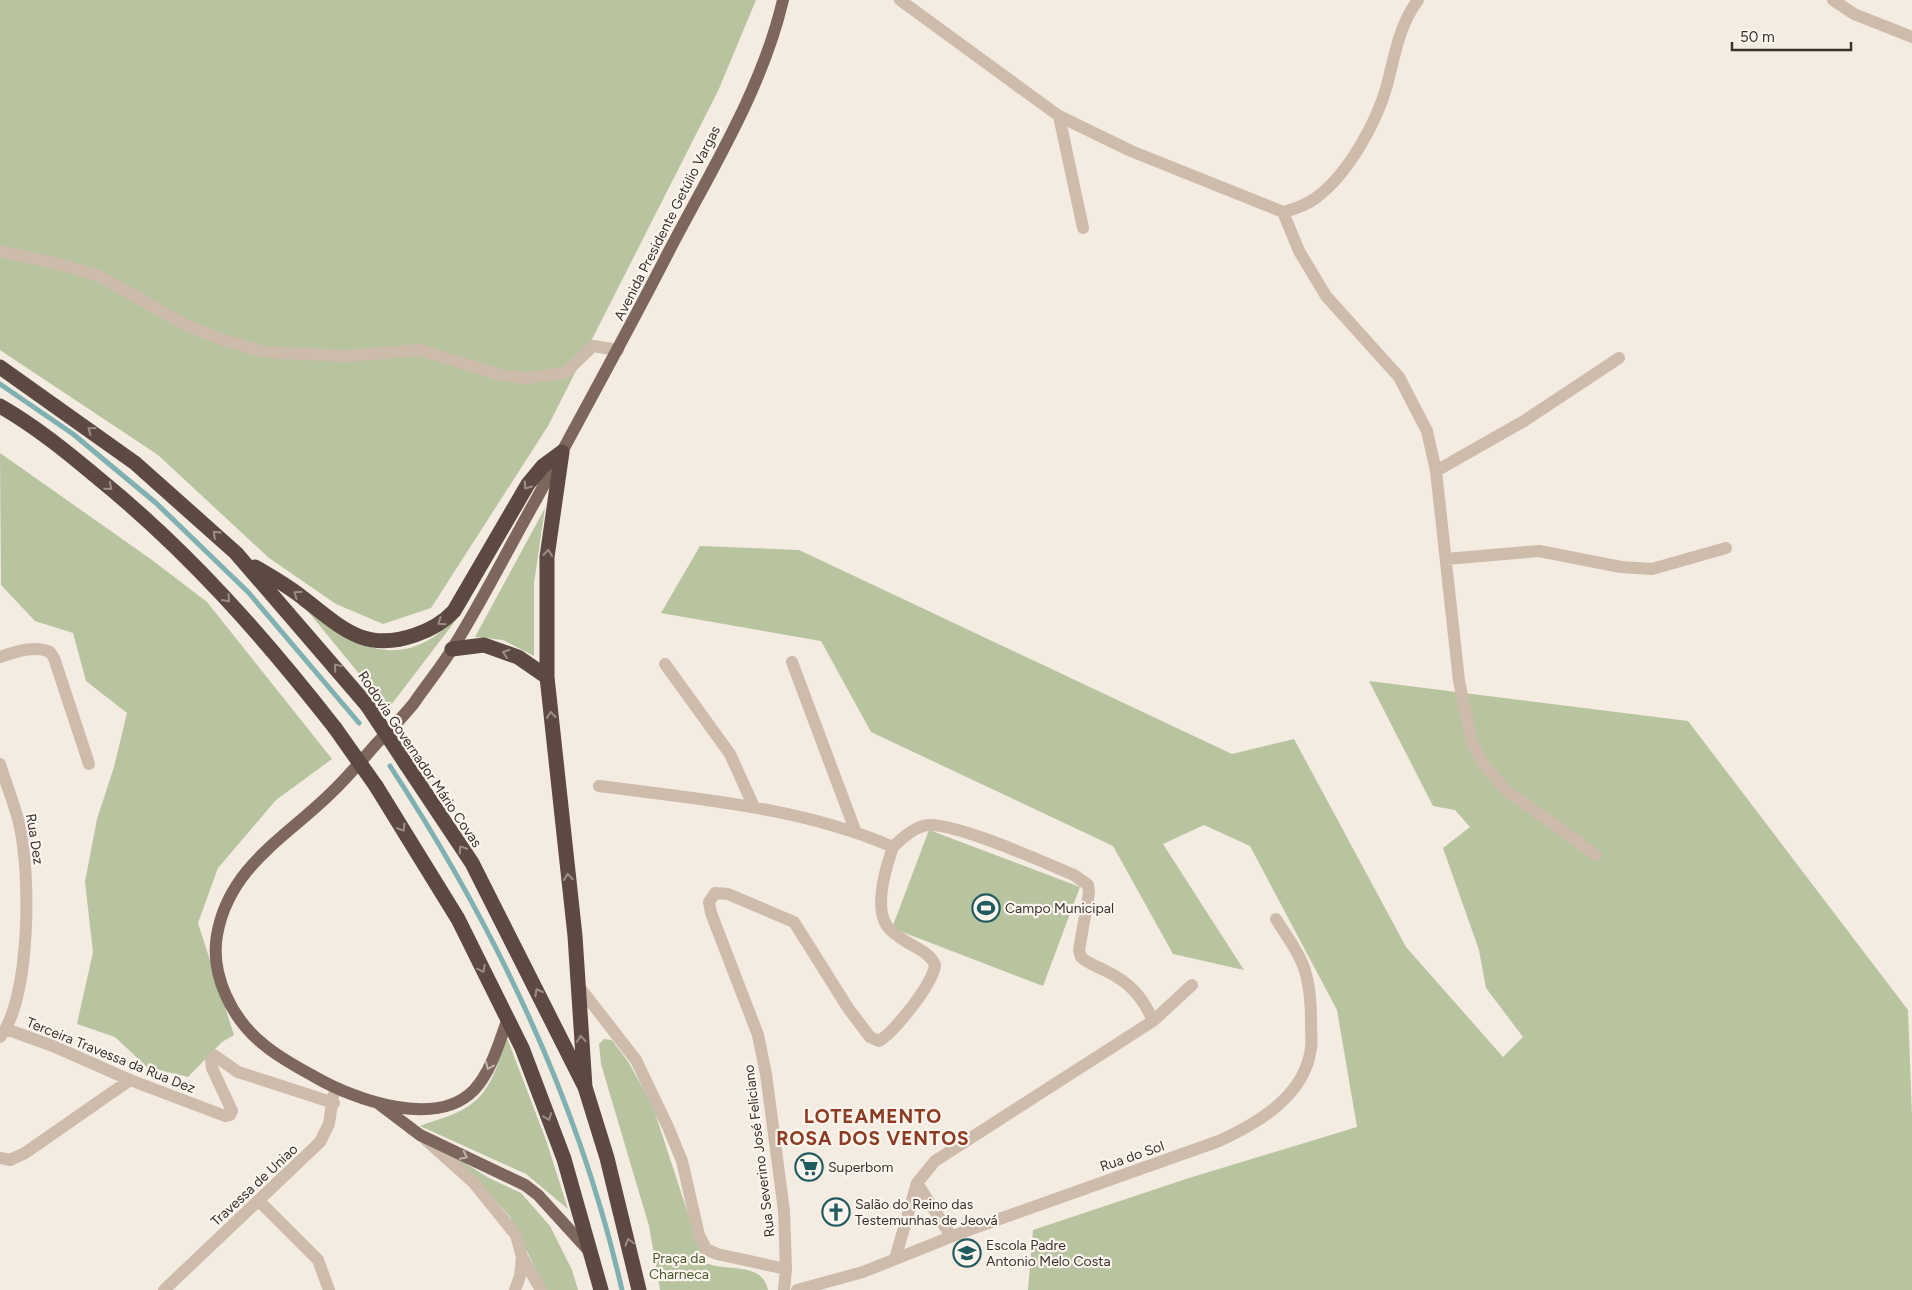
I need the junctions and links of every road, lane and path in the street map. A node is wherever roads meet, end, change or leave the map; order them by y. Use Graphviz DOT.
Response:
graph roads {
  1 [pos="783,0"];
  2 [pos="900,0"];
  3 [pos="1418,0"];
  4 [pos="1833,0"];
  5 [pos="1912,37"];
  6 [pos="1058,116"];
  7 [pos="1283,212"];
  8 [pos="1084,228"];
  9 [pos="0,252"];
  10 [pos="618,350"];
  11 [pos="1619,358"];
  12 [pos="0,367"];
  13 [pos="0,406"];
  14 [pos="562,452"];
  15 [pos="1436,471"];
  16 [pos="1726,548"];
  17 [pos="1446,559"];
  18 [pos="243,560"];
  19 [pos="452,649"];
  20 [pos="0,658"];
  21 [pos="792,662"];
  22 [pos="664,664"];
  23 [pos="547,677"];
  24 [pos="0,764"];
  25 [pos="89,764"];
  26 [pos="599,786"];
  27 [pos="754,807"];
  28 [pos="855,830"];
  29 [pos="893,846"];
  30 [pos="1596,855"];
  31 [pos="1276,920"];
  32 [pos="577,984"];
  33 [pos="1192,985"];
  34 [pos="507,1021"];
  35 [pos="1153,1021"];
  36 [pos="3,1033"];
  37 [pos="130,1080"];
  38 [pos="332,1086"];
  39 [pos="585,1087"];
  40 [pos="334,1103"];
  41 [pos="377,1103"];
  42 [pos="420,1135"];
  43 [pos="0,1158"];
  44 [pos="917,1183"];
  45 [pos="259,1201"];
  46 [pos="951,1236"];
  47 [pos="591,1253"];
  48 [pos="522,1257"];
  49 [pos="894,1259"];
  50 [pos="786,1269"];
  51 [pos="164,1290"];
  52 [pos="329,1290"];
  53 [pos="516,1290"];
  54 [pos="540,1290"];
  55 [pos="600,1290"];
  56 [pos="640,1290"];
  57 [pos="784,1290"];
  58 [pos="798,1290"];
  1 -- 10 [label="main road, Avenida Presidente Getúlio Vargas"];
  2 -- 6 [label="street"];
  3 -- 7 [label="street"];
  4 -- 5 [label="street"];
  6 -- 7 [label="street"];
  6 -- 8 [label="street"];
  7 -- 15 [label="street"];
  9 -- 10 [label="street"];
  10 -- 14 [label="main road, Avenida Presidente Getúlio Vargas"];
  11 -- 15 [label="street"];
  18 -- 12 [label="highway, Rodovia Governador Mário Covas, one-way"];
  13 -- 34 [label="highway, one-way, bridge"];
  14 -- 18 [label="highway, one-way"];
  14 -- 19 [label="main road, Avenida Presidente Getúlio Vargas"];
  23 -- 14 [label="highway, one-way"];
  15 -- 17 [label="street"];
  16 -- 17 [label="street"];
  17 -- 30 [label="street"];
  39 -- 18 [label="highway, Rodovia Governador Mário Covas, one-way, bridge"];
  23 -- 19 [label="highway, one-way"];
  19 -- 38 [label="main road, Avenida Presidente Getúlio Vargas"];
  20 -- 25 [label="street"];
  21 -- 28 [label="street"];
  22 -- 27 [label="street"];
  32 -- 23 [label="highway, one-way"];
  24 -- 36 [label="street, Rua Dez"];
  26 -- 27 [label="street"];
  27 -- 28 [label="street"];
  28 -- 29 [label="street"];
  29 -- 35 [label="street"];
  29 -- 50 [label="street, Rua Severino José Feliciano"];
  31 -- 46 [label="street, Rua do Sol"];
  39 -- 32 [label="highway, one-way"];
  32 -- 50 [label="street"];
  33 -- 35 [label="street"];
  34 -- 41 [label="main road, one-way"];
  34 -- 47 [label="highway, one-way"];
  35 -- 44 [label="street"];
  36 -- 37 [label="street, Terceira Travessa da Rua Dez"];
  37 -- 40 [label="street, Terceira Travessa da Rua Dez"];
  37 -- 43 [label="street"];
  38 -- 40 [label="street, Travessa de Uniao"];
  38 -- 41 [label="main road, Avenida Presidente Getúlio Vargas"];
  56 -- 39 [label="highway, Rodovia Governador Mário Covas, one-way"];
  40 -- 45 [label="street, Travessa de Uniao"];
  41 -- 42 [label="main road"];
  42 -- 47 [label="main road, one-way"];
  42 -- 48 [label="street"];
  44 -- 46 [label="street"];
  44 -- 49 [label="street"];
  45 -- 51 [label="street, Travessa de Uniao"];
  45 -- 52 [label="street"];
  46 -- 49 [label="street, Rua do Sol"];
  47 -- 55 [label="highway"];
  48 -- 53 [label="street"];
  48 -- 54 [label="street"];
  49 -- 58 [label="street, Rua do Sol"];
  50 -- 57 [label="street, Rua Severino José Feliciano"];
}
